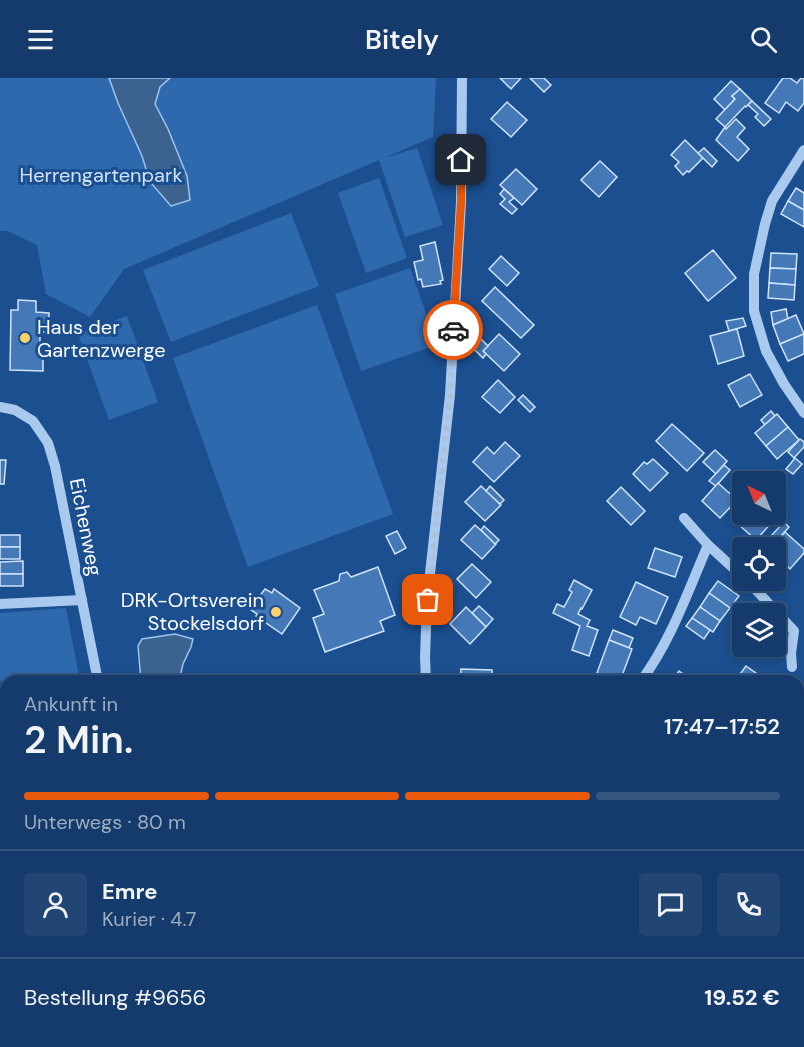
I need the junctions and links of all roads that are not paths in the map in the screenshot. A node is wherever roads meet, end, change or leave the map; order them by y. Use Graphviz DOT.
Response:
graph roads {
  1 [pos="462,78"];
  2 [pos="804,150"];
  3 [pos="0,407"];
  4 [pos="804,413"];
  5 [pos="684,518"];
  6 [pos="708,545"];
  7 [pos="732,567"];
  8 [pos="757,591"];
  9 [pos="82,600"];
  10 [pos="0,603"];
  11 [pos="792,667"];
  12 [pos="97,675"];
  13 [pos="426,675"];
  14 [pos="645,675"];
  1 -- 13 [label="street"];
  2 -- 4 [label="street"];
  3 -- 9 [label="street, Eichenweg"];
  5 -- 6 [label="street"];
  6 -- 7 [label="street"];
  6 -- 14 [label="street"];
  8 -- 11 [label="street"];
  9 -- 10 [label="street"];
  9 -- 12 [label="street, Eichenweg"];
}
